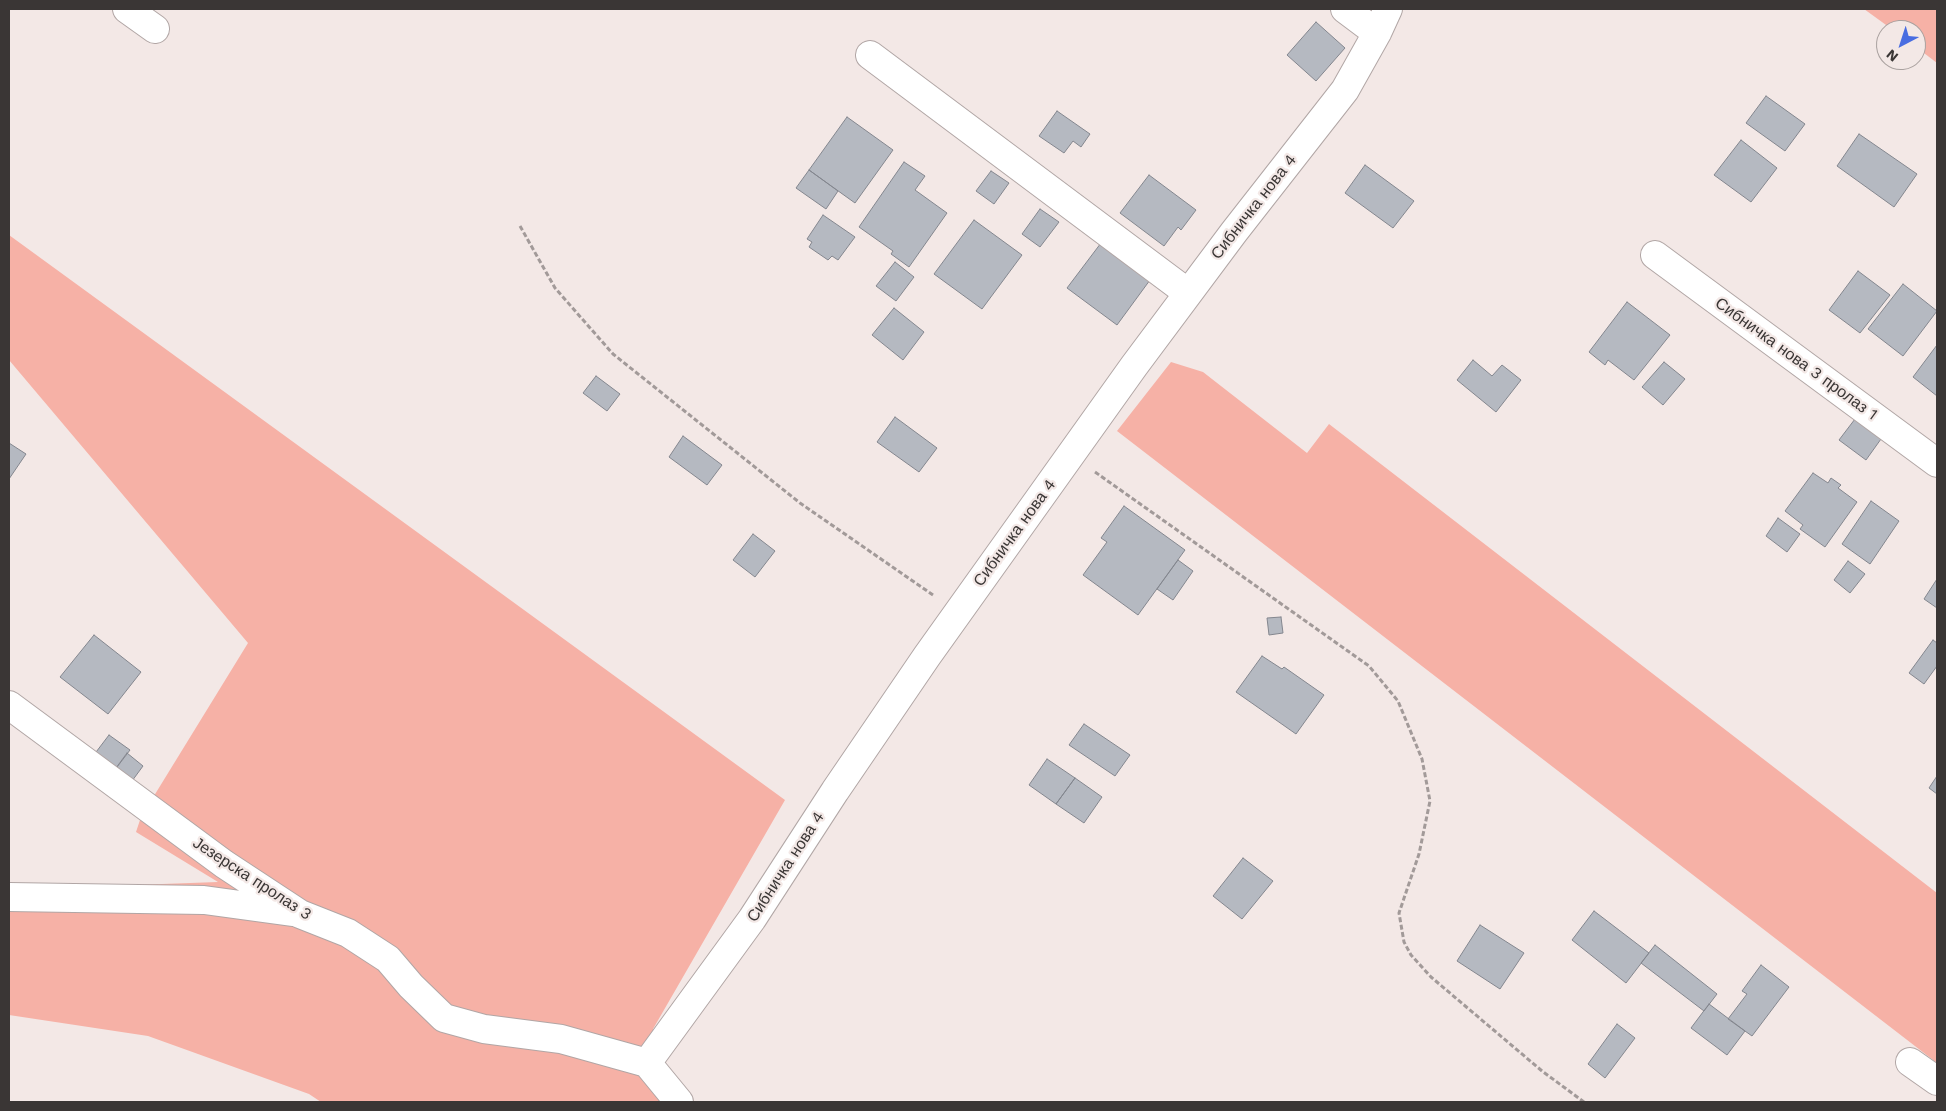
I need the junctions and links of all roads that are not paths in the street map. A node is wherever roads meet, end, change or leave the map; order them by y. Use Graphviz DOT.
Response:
graph roads {
  1 [pos="127,9"];
  2 [pos="1345,9"];
  3 [pos="1388,9"];
  4 [pos="155,29"];
  5 [pos="1377,33"];
  6 [pos="870,55"];
  7 [pos="1655,255"];
  8 [pos="1188,294"];
  9 [pos="1937,463"];
  10 [pos="9,705"];
  11 [pos="9,897"];
  12 [pos="300,914"];
  13 [pos="1910,1062"];
  14 [pos="647,1063"];
  15 [pos="1937,1081"];
  16 [pos="679,1102"];
  1 -- 4 [label="street"];
  2 -- 5 [label="street"];
  3 -- 5 [label="street, Сибничка нова 4"];
  5 -- 8 [label="street, Сибничка нова 4"];
  6 -- 8 [label="street"];
  7 -- 9 [label="street, Сибничка нова 3 пролаз 1"];
  8 -- 14 [label="street, Сибничка нова 4"];
  10 -- 12 [label="street, Језерска пролаз 3"];
  11 -- 12 [label="street"];
  12 -- 14 [label="street, Језерска пролаз 3"];
  13 -- 15 [label="street"];
  14 -- 16 [label="street"];
}
